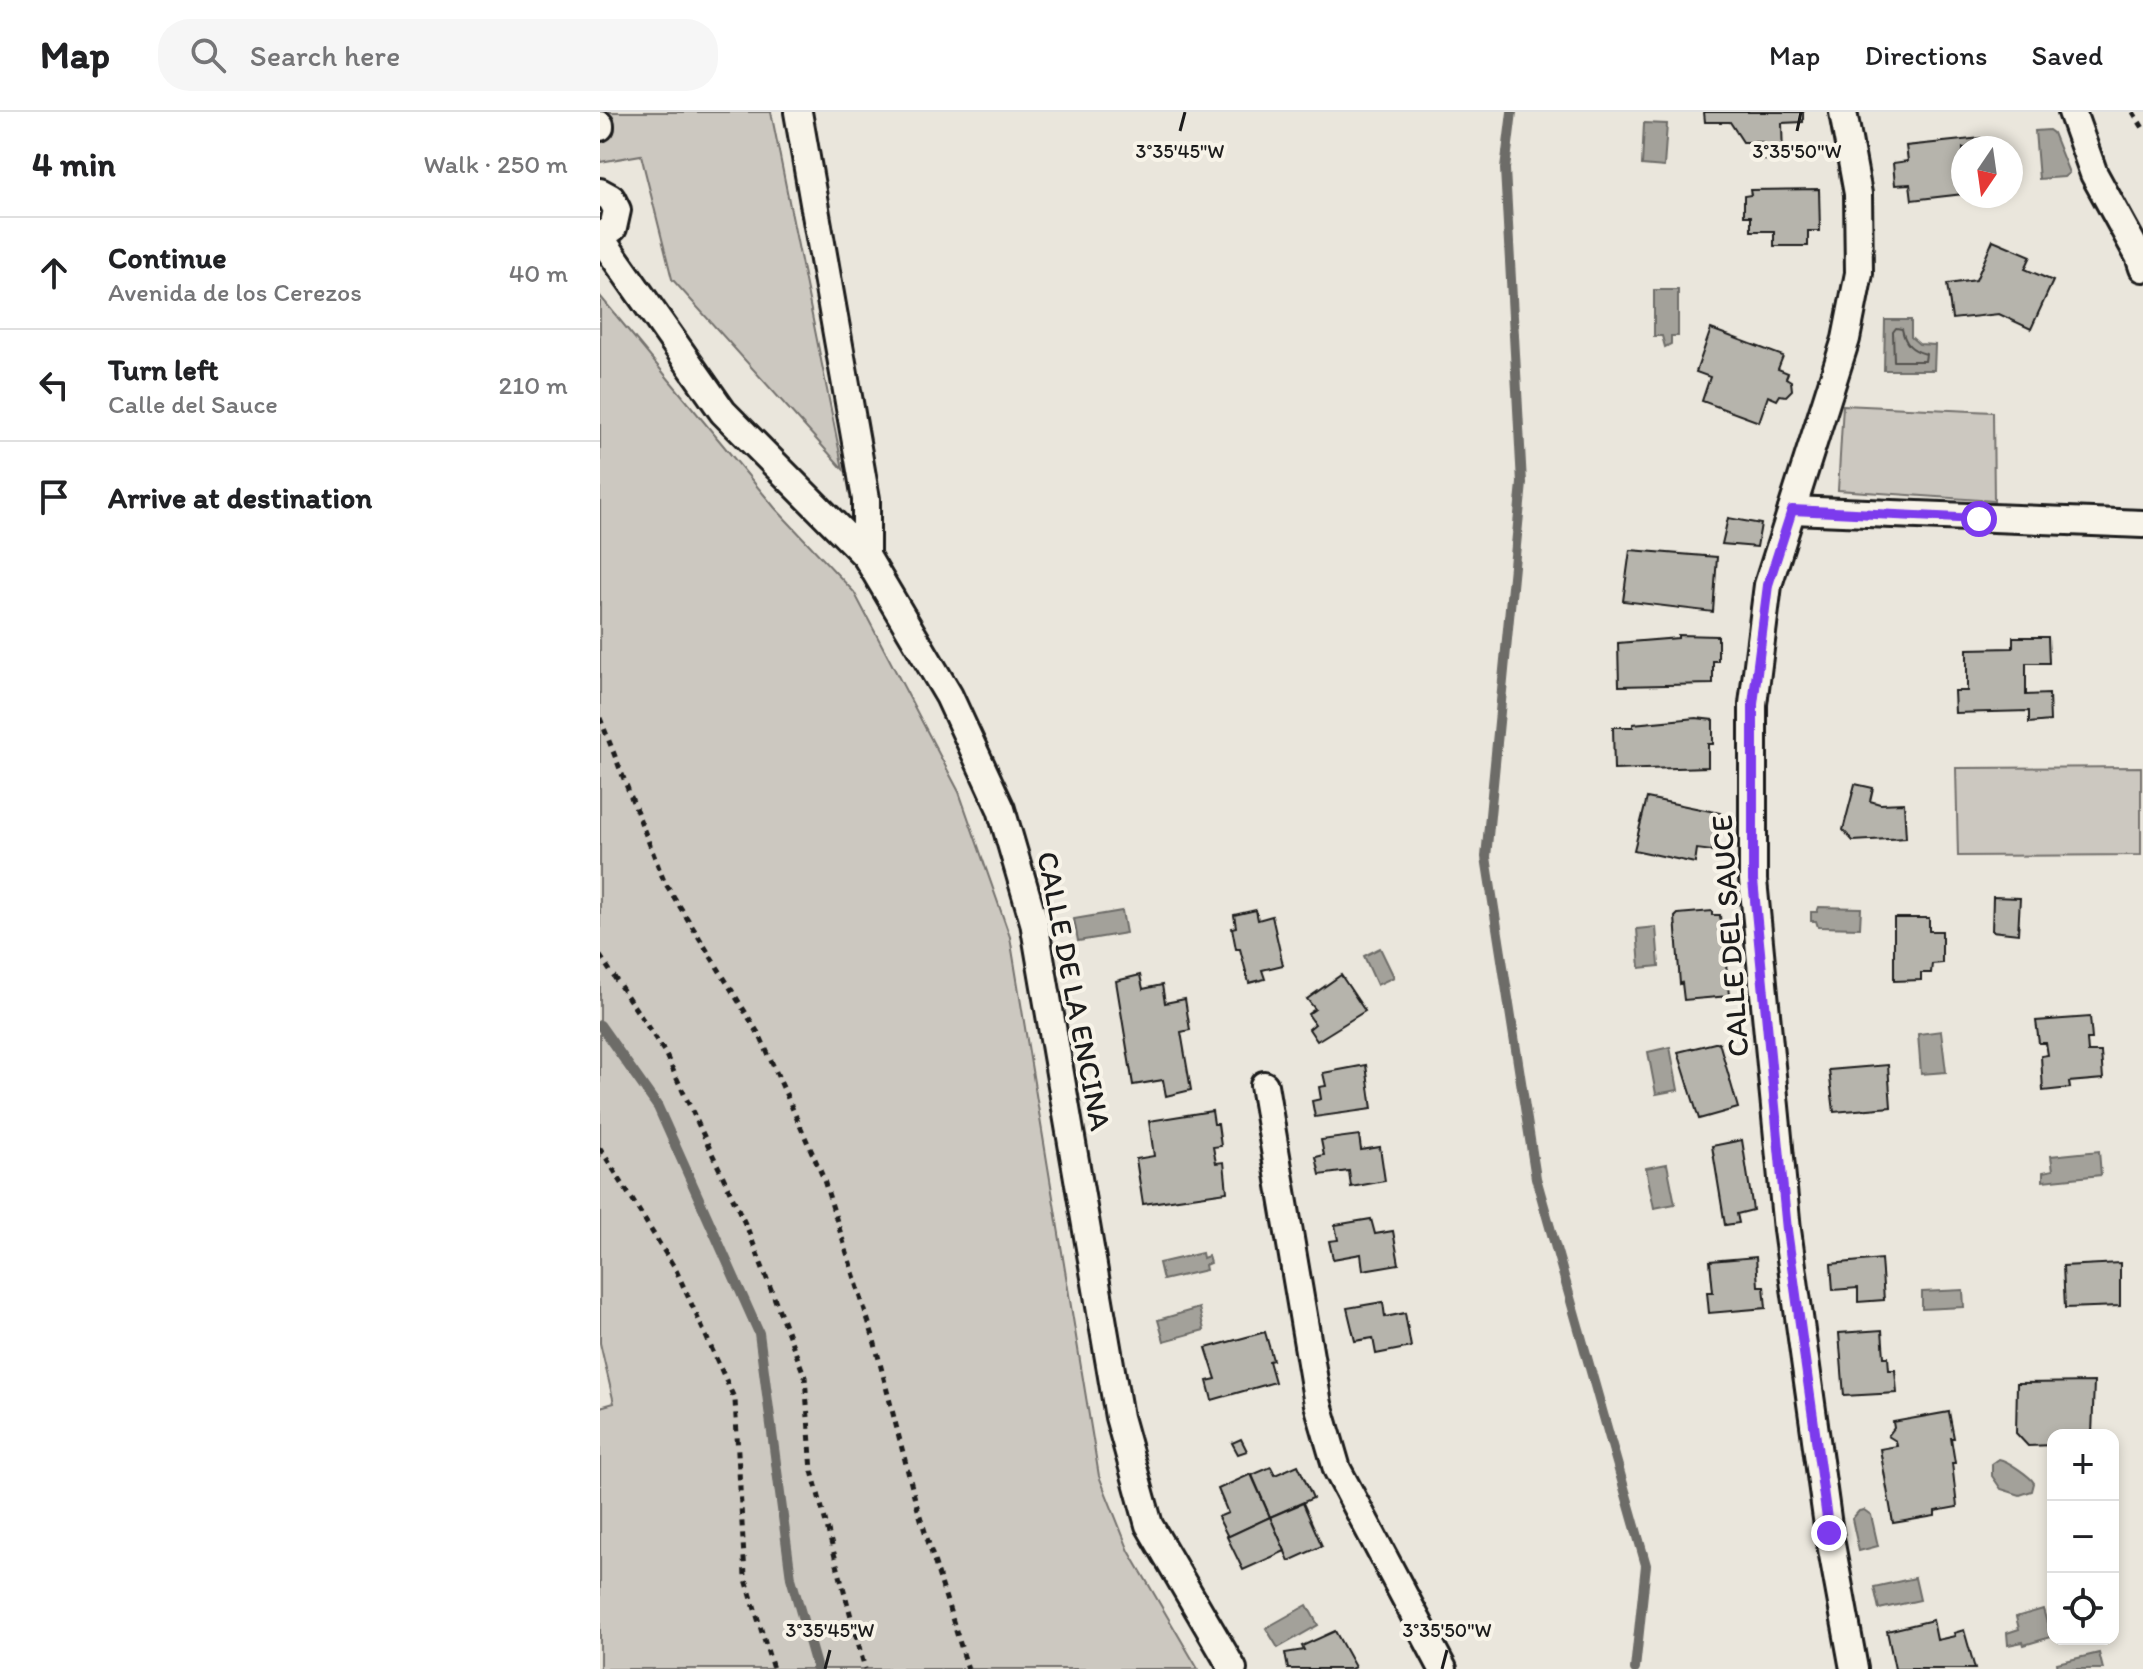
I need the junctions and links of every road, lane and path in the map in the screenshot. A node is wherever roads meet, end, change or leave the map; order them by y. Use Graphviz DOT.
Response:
graph roads {
  1 [pos="798,112"];
  2 [pos="1843,112"];
  3 [pos="2072,112"];
  4 [pos="2133,112"];
  5 [pos="2143,128"];
  6 [pos="600,192"];
  7 [pos="600,237"];
  8 [pos="2143,268"];
  9 [pos="1792,510"];
  10 [pos="2143,524"];
  11 [pos="866,556"];
  12 [pos="600,718"];
  13 [pos="600,956"];
  14 [pos="1264,1085"];
  15 [pos="600,1148"];
  16 [pos="773,1669"];
  17 [pos="865,1669"];
  18 [pos="968,1669"];
  19 [pos="1233,1669"];
  20 [pos="1443,1669"];
  21 [pos="1854,1669"];
  1 -- 11 [label="street"];
  2 -- 9 [label="street, CALLE DEL SAUCE"];
  3 -- 8 [label="street"];
  4 -- 5 [label="path"];
  6 -- 7 [label="street"];
  7 -- 11 [label="street, CALLE DE LA ENCINA"];
  9 -- 10 [label="street"];
  9 -- 21 [label="street, CALLE DEL SAUCE"];
  11 -- 19 [label="street, CALLE DE LA ENCINA"];
  12 -- 18 [label="path"];
  13 -- 17 [label="path"];
  14 -- 20 [label="street"];
  15 -- 16 [label="path"];
}
